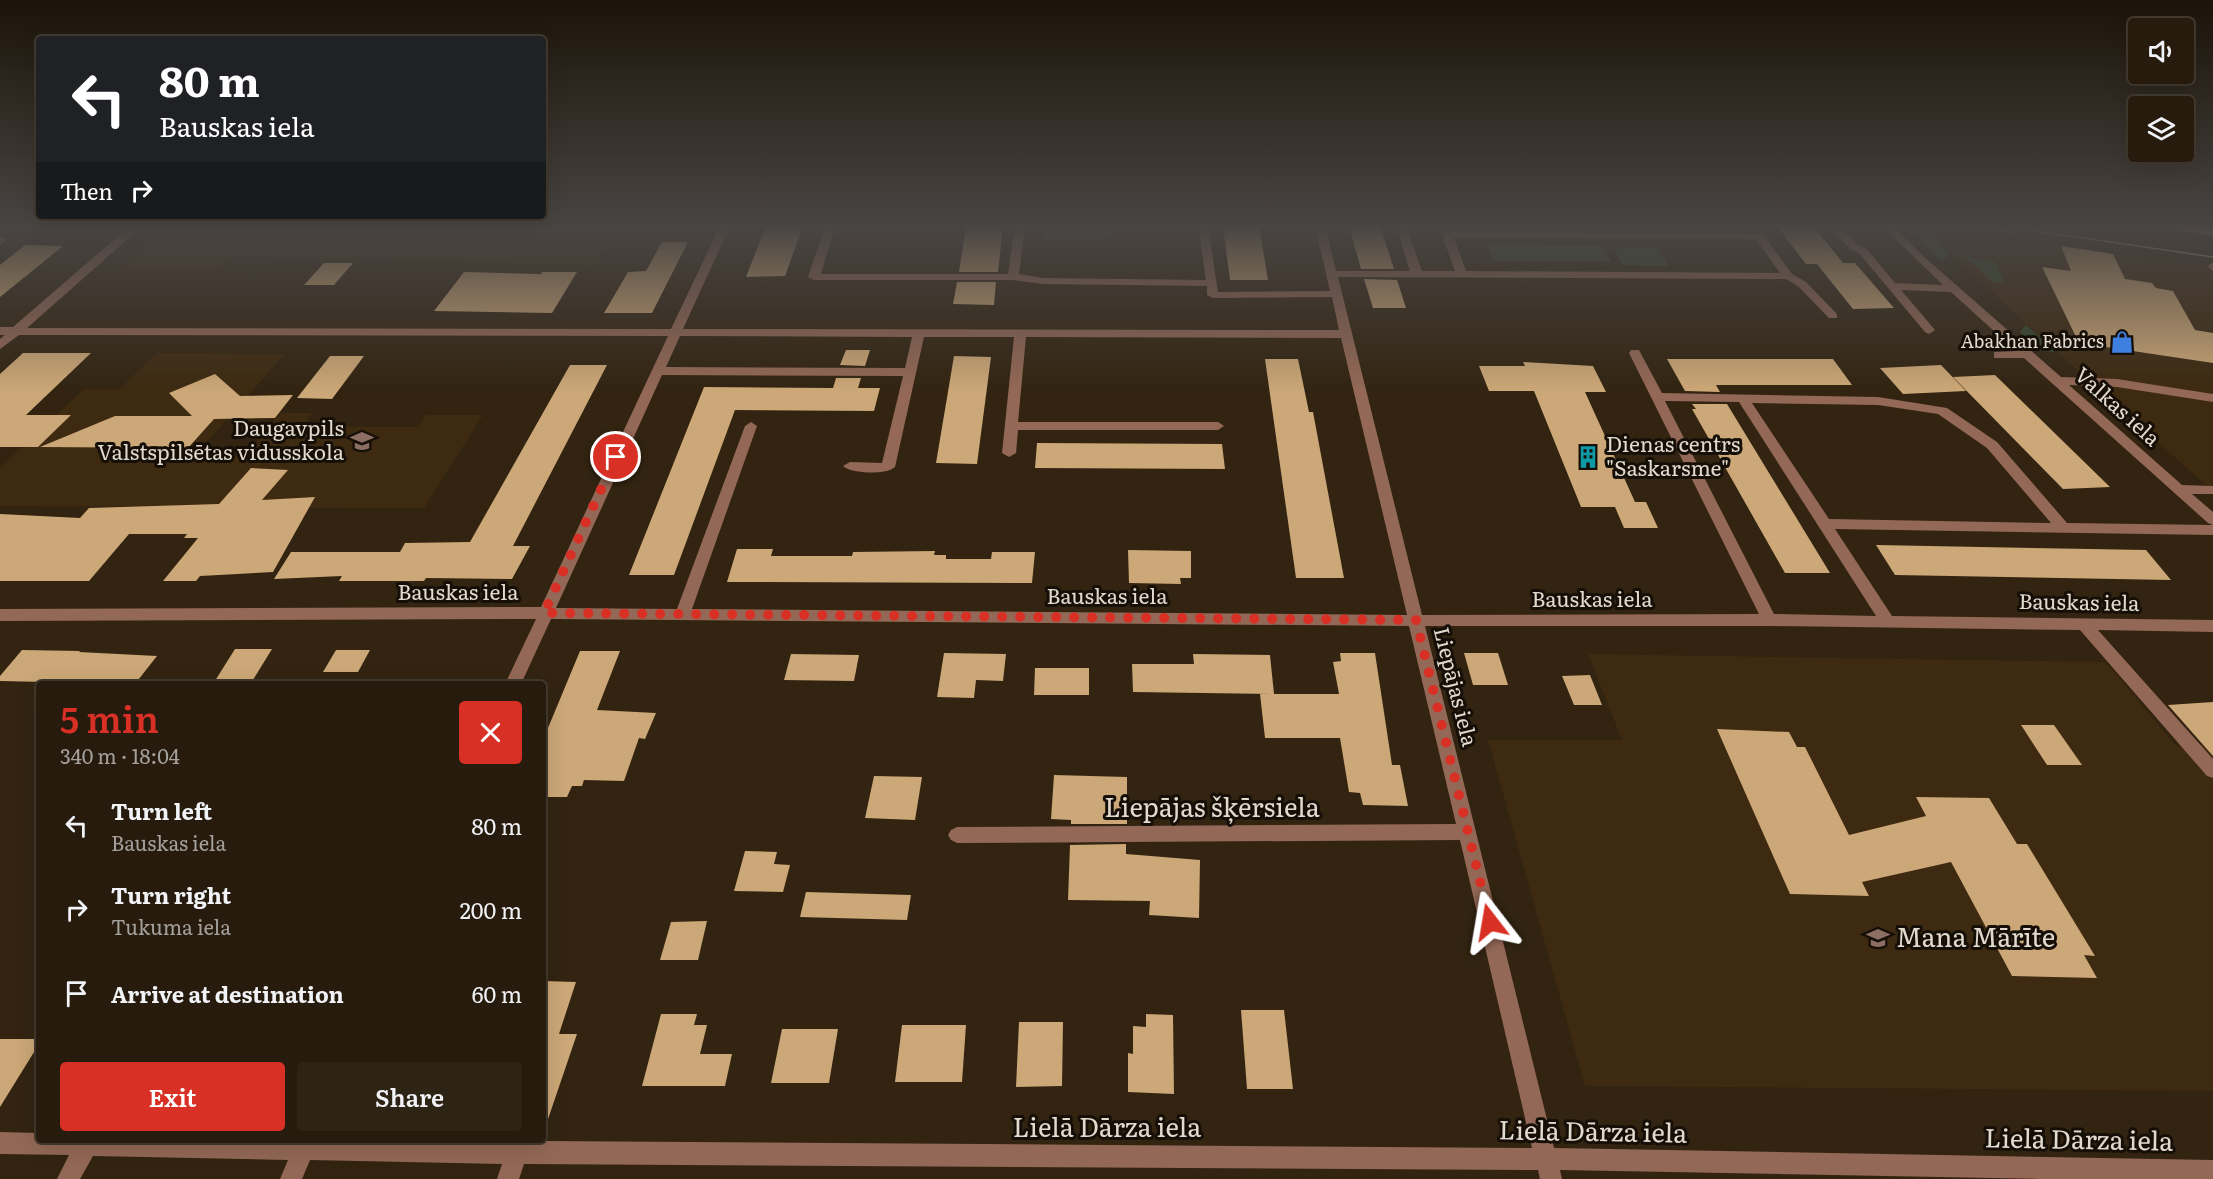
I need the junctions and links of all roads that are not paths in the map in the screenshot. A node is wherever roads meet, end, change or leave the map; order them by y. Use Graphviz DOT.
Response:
graph roads {
  1 [pos="74,281"];
  2 [pos="699,281"];
  3 [pos="1045,281"];
  4 [pos="1333,281"];
  5 [pos="1797,281"];
  6 [pos="1890,281"];
  7 [pos="1946,281"];
  8 [pos="1212,283"];
  9 [pos="1894,286"];
  10 [pos="1954,289"];
  11 [pos="1336,294"];
  12 [pos="1833,316"];
  13 [pos="18,330"];
  14 [pos="1929,330"];
  15 [pos="0,331"];
  16 [pos="920,333"];
  17 [pos="1020,333"];
  18 [pos="674,334"];
  19 [pos="1346,334"];
  20 [pos="0,345"];
  21 [pos="1635,353"];
  22 [pos="2028,354"];
  23 [pos="1998,355"];
  24 [pos="656,371"];
  25 [pos="911,372"];
  26 [pos="2058,381"];
  27 [pos="1657,397"];
  28 [pos="1743,398"];
  29 [pos="2213,398"];
  30 [pos="752,426"];
  31 [pos="1011,426"];
  32 [pos="1218,426"];
  33 [pos="1009,453"];
  34 [pos="850,466"];
  35 [pos="2179,489"];
  36 [pos="2213,490"];
  37 [pos="2213,520"];
  38 [pos="1825,524"];
  39 [pos="2063,528"];
  40 [pos="2213,530"];
  41 [pos="544,613"];
  42 [pos="0,615"];
  43 [pos="682,615"];
  44 [pos="1416,620"];
  45 [pos="1769,620"];
  46 [pos="1888,622"];
  47 [pos="2084,624"];
  48 [pos="2213,626"];
  49 [pos="514,681"];
  50 [pos="2213,771"];
  51 [pos="1467,832"];
  52 [pos="957,835"];
  53 [pos="0,1143"];
  54 [pos="306,1144"];
  55 [pos="87,1146"];
  56 [pos="517,1153"];
  57 [pos="1549,1169"];
  58 [pos="2213,1171"];
  59 [pos="68,1179"];
  60 [pos="291,1179"];
  61 [pos="508,1179"];
  1 -- 13 [label="street"];
  2 -- 18 [label="street"];
  3 -- 8 [label="street"];
  4 -- 11 [label="street, Liepājas iela"];
  5 -- 12 [label="street"];
  6 -- 9 [label="street"];
  7 -- 10 [label="street, Valkas iela"];
  8 -- 11 [label="street"];
  9 -- 10 [label="street"];
  9 -- 14 [label="street"];
  10 -- 22 [label="street, Valkas iela"];
  11 -- 19 [label="street, Liepājas iela"];
  13 -- 15 [label="street"];
  13 -- 18 [label="street"];
  13 -- 20 [label="street"];
  16 -- 17 [label="street"];
  16 -- 18 [label="street"];
  16 -- 25 [label="street"];
  17 -- 19 [label="street"];
  17 -- 31 [label="street"];
  18 -- 24 [label="street"];
  19 -- 44 [label="street, Liepājas iela"];
  21 -- 27 [label="street"];
  22 -- 23 [label="street"];
  22 -- 26 [label="street, Valkas iela"];
  24 -- 25 [label="street"];
  24 -- 41 [label="street"];
  25 -- 34 [label="street"];
  26 -- 29 [label="street"];
  26 -- 35 [label="street, Valkas iela"];
  27 -- 28 [label="street"];
  27 -- 45 [label="street"];
  28 -- 38 [label="street"];
  28 -- 39 [label="street"];
  30 -- 43 [label="street"];
  31 -- 32 [label="street"];
  31 -- 33 [label="street"];
  35 -- 36 [label="street"];
  35 -- 37 [label="street, Valkas iela"];
  38 -- 39 [label="street"];
  38 -- 46 [label="street"];
  39 -- 40 [label="street"];
  41 -- 42 [label="street, Bauskas iela"];
  41 -- 43 [label="street, Bauskas iela"];
  41 -- 49 [label="street"];
  43 -- 44 [label="street, Bauskas iela"];
  44 -- 45 [label="street, Bauskas iela"];
  44 -- 51 [label="street, Liepājas iela"];
  45 -- 46 [label="street, Bauskas iela"];
  46 -- 47 [label="street, Bauskas iela"];
  47 -- 48 [label="street, Bauskas iela"];
  47 -- 50 [label="street"];
  51 -- 52 [label="street, Liepājas šķērsiela"];
  51 -- 57 [label="street, Liepājas iela"];
  53 -- 55 [label="street, Lielā Dārza iela"];
  54 -- 55 [label="street, Lielā Dārza iela"];
  54 -- 56 [label="street, Lielā Dārza iela"];
  54 -- 60 [label="street"];
  55 -- 59 [label="street"];
  56 -- 57 [label="street, Lielā Dārza iela"];
  56 -- 61 [label="street"];
  57 -- 58 [label="street, Lielā Dārza iela"];
}
